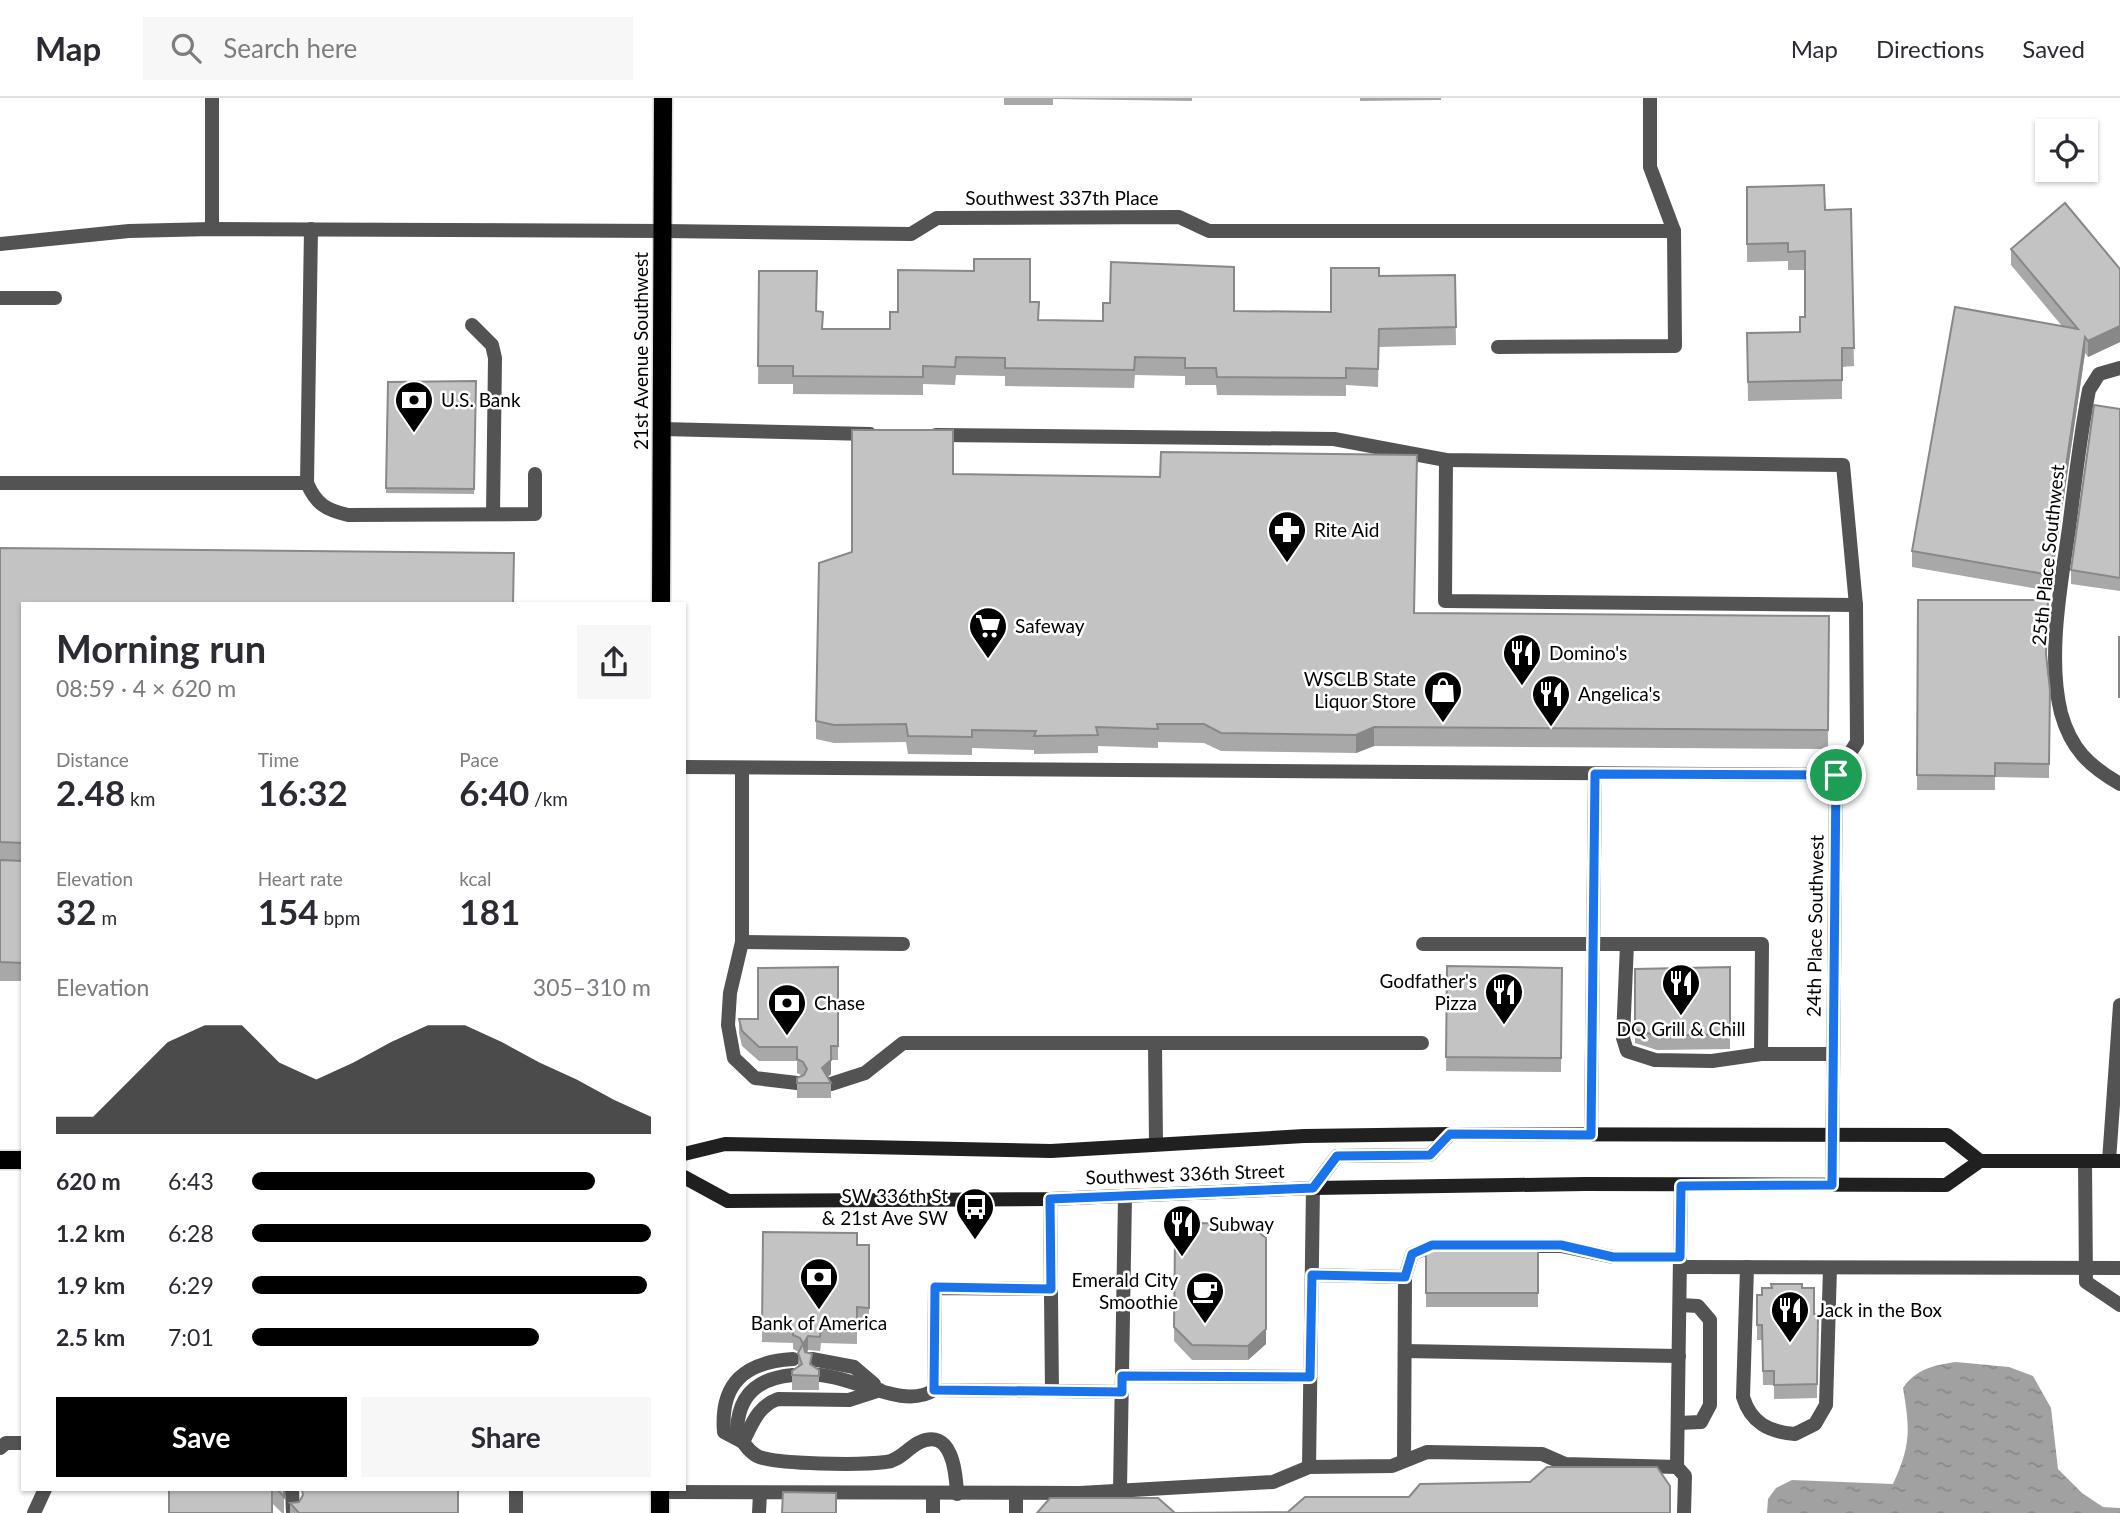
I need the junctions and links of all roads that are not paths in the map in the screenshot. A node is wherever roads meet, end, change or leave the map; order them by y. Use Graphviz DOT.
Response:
graph roads {
  1 [pos="212,98"];
  2 [pos="663,98"];
  3 [pos="1650,98"];
  4 [pos="212,229"];
  5 [pos="311,229"];
  6 [pos="663,231"];
  7 [pos="1674,231"];
  8 [pos="0,244"];
  9 [pos="0,298"];
  10 [pos="55,298"];
  11 [pos="472,325"];
  12 [pos="1498,347"];
  13 [pos="2120,368"];
  14 [pos="662,429"];
  15 [pos="891,435"];
  16 [pos="919,435"];
  17 [pos="1446,460"];
  18 [pos="535,474"];
  19 [pos="0,483"];
  20 [pos="307,483"];
  21 [pos="493,514"];
  22 [pos="661,602"];
  23 [pos="1856,605"];
  24 [pos="686,767"];
  25 [pos="742,768"];
  26 [pos="1595,774"];
  27 [pos="1836,775"];
  28 [pos="2120,784"];
  29 [pos="742,942"];
  30 [pos="903,944"];
  31 [pos="1423,944"];
  32 [pos="1593,944"];
  33 [pos="1627,944"];
  34 [pos="2120,1005"];
  35 [pos="1155,1043"];
  36 [pos="1422,1043"];
  37 [pos="1761,1054"];
  38 [pos="1833,1054"];
  39 [pos="797,1083"];
  40 [pos="831,1084"];
  41 [pos="1450,1134"];
  42 [pos="1591,1135"];
  43 [pos="1832,1135"];
  44 [pos="1156,1144"];
  45 [pos="686,1154"];
  46 [pos="0,1160"];
  47 [pos="21,1160"];
  48 [pos="1980,1160"];
  49 [pos="2085,1160"];
  50 [pos="2115,1161"];
  51 [pos="686,1178"];
  52 [pos="1832,1185"];
  53 [pos="1681,1186"];
  54 [pos="1313,1188"];
  55 [pos="1125,1197"];
  56 [pos="1050,1199"];
  57 [pos="1680,1262"];
  58 [pos="1747,1267"];
  59 [pos="1830,1268"];
  60 [pos="2085,1268"];
  61 [pos="2120,1268"];
  62 [pos="1312,1275"];
  63 [pos="1405,1277"];
  64 [pos="1051,1289"];
  65 [pos="1680,1305"];
  66 [pos="2120,1305"];
  67 [pos="1405,1351"];
  68 [pos="1679,1356"];
  69 [pos="793,1359"];
  70 [pos="812,1359"];
  71 [pos="793,1375"];
  72 [pos="819,1375"];
  73 [pos="1122,1376"];
  74 [pos="1310,1377"];
  75 [pos="880,1390"];
  76 [pos="934,1390"];
  77 [pos="1052,1391"];
  78 [pos="1122,1392"];
  79 [pos="1678,1423"];
  80 [pos="743,1442"];
  81 [pos="21,1443"];
  82 [pos="1,1445"];
  83 [pos="1404,1460"];
  84 [pos="1310,1467"];
  85 [pos="1677,1467"];
  86 [pos="1120,1490"];
  87 [pos="44,1491"];
  88 [pos="292,1491"];
  89 [pos="516,1491"];
  90 [pos="660,1491"];
  91 [pos="760,1493"];
  92 [pos="933,1494"];
  93 [pos="957,1494"];
  94 [pos="1016,1494"];
  95 [pos="34,1513"];
  96 [pos="293,1513"];
  97 [pos="516,1513"];
  98 [pos="660,1513"];
  99 [pos="759,1513"];
  100 [pos="933,1513"];
  101 [pos="1016,1513"];
  102 [pos="1684,1513"];
  1 -- 4 [label="street"];
  2 -- 6 [label="main road, 21st Avenue Southwest"];
  3 -- 7 [label="street"];
  4 -- 5 [label="street, Southwest 337th Place"];
  4 -- 8 [label="street, Southwest 337th Place"];
  5 -- 6 [label="street, Southwest 337th Place"];
  5 -- 20 [label="street"];
  6 -- 7 [label="street, Southwest 337th Place"];
  6 -- 14 [label="main road, 21st Avenue Southwest"];
  7 -- 12 [label="street"];
  9 -- 10 [label="street"];
  11 -- 21 [label="street"];
  13 -- 28 [label="street, 25th Place Southwest"];
  14 -- 15 [label="street"];
  14 -- 22 [label="main road, 21st Avenue Southwest"];
  16 -- 17 [label="street"];
  17 -- 23 [label="street"];
  17 -- 23 [label="street"];
  18 -- 21 [label="street"];
  19 -- 20 [label="street"];
  20 -- 21 [label="street"];
  23 -- 27 [label="street"];
  24 -- 25 [label="street"];
  25 -- 26 [label="street"];
  25 -- 29 [label="street"];
  26 -- 27 [label="street"];
  26 -- 32 [label="street"];
  27 -- 38 [label="street, 24th Place Southwest"];
  29 -- 30 [label="street"];
  29 -- 39 [label="street"];
  31 -- 32 [label="street"];
  32 -- 33 [label="street"];
  32 -- 42 [label="street"];
  33 -- 37 [label="street"];
  33 -- 37 [label="street"];
  34 -- 50 [label="street"];
  35 -- 36 [label="street"];
  35 -- 40 [label="street"];
  35 -- 44 [label="street"];
  37 -- 38 [label="street"];
  38 -- 43 [label="street, 24th Place Southwest"];
  41 -- 42 [label="main road, Southwest 336th Street"];
  41 -- 44 [label="main road, Southwest 336th Street"];
  41 -- 54 [label="main road"];
  42 -- 43 [label="main road, Southwest 336th Street"];
  43 -- 48 [label="main road, Southwest 336th Street"];
  43 -- 52 [label="street, 24th Place Southwest"];
  44 -- 45 [label="main road, Southwest 336th Street"];
  46 -- 47 [label="main road"];
  48 -- 49 [label="main road"];
  48 -- 52 [label="main road, Southwest 336th Street"];
  49 -- 50 [label="main road"];
  49 -- 60 [label="street"];
  51 -- 56 [label="main road, Southwest 336th Street"];
  52 -- 53 [label="main road, Southwest 336th Street"];
  53 -- 54 [label="main road, Southwest 336th Street"];
  53 -- 57 [label="street"];
  54 -- 55 [label="main road, Southwest 336th Street"];
  54 -- 62 [label="street"];
  55 -- 56 [label="main road, Southwest 336th Street"];
  55 -- 73 [label="street"];
  56 -- 64 [label="street"];
  57 -- 58 [label="street"];
  57 -- 63 [label="street"];
  57 -- 65 [label="street"];
  58 -- 59 [label="street"];
  58 -- 59 [label="street"];
  59 -- 60 [label="street"];
  60 -- 61 [label="street"];
  60 -- 66 [label="street"];
  62 -- 63 [label="street"];
  62 -- 74 [label="street"];
  63 -- 67 [label="street"];
  64 -- 76 [label="street"];
  64 -- 77 [label="street"];
  65 -- 68 [label="street"];
  65 -- 79 [label="street"];
  67 -- 68 [label="street"];
  67 -- 83 [label="street"];
  68 -- 79 [label="street"];
  69 -- 80 [label="street"];
  70 -- 75 [label="street"];
  71 -- 80 [label="street"];
  72 -- 75 [label="street"];
  73 -- 74 [label="street"];
  73 -- 78 [label="street"];
  74 -- 84 [label="street"];
  75 -- 76 [label="street"];
  75 -- 80 [label="street"];
  76 -- 77 [label="street"];
  77 -- 78 [label="street"];
  78 -- 86 [label="street"];
  79 -- 85 [label="street"];
  80 -- 93 [label="street"];
  81 -- 82 [label="street"];
  83 -- 84 [label="street"];
  83 -- 85 [label="street"];
  84 -- 86 [label="street"];
  85 -- 102 [label="street"];
  86 -- 94 [label="street"];
  87 -- 95 [label="street"];
  88 -- 96 [label="street"];
  89 -- 97 [label="street"];
  90 -- 91 [label="street"];
  90 -- 98 [label="main road"];
  91 -- 92 [label="street"];
  91 -- 99 [label="street"];
  92 -- 93 [label="street"];
  92 -- 100 [label="street"];
  93 -- 94 [label="street"];
  94 -- 101 [label="street"];
}
